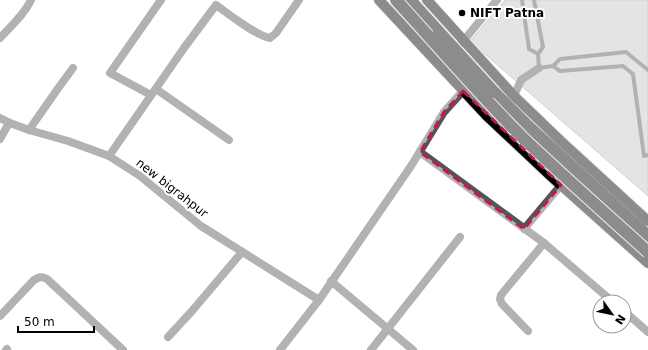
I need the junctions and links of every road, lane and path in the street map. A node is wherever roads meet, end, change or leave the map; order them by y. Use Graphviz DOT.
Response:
graph roads {
  1 [pos="31,0"];
  2 [pos="161,0"];
  3 [pos="299,0"];
  4 [pos="379,0"];
  5 [pos="396,0"];
  6 [pos="410,0"];
  7 [pos="427,0"];
  8 [pos="497,0"];
  9 [pos="522,0"];
  10 [pos="534,0"];
  11 [pos="213,3"];
  12 [pos="0,38"];
  13 [pos="464,40"];
  14 [pos="538,54"];
  15 [pos="553,66"];
  16 [pos="441,67"];
  17 [pos="73,68"];
  18 [pos="539,68"];
  19 [pos="648,70"];
  20 [pos="463,91"];
  21 [pos="153,92"];
  22 [pos="514,96"];
  23 [pos="0,118"];
  24 [pos="9,123"];
  25 [pos="29,130"];
  26 [pos="0,139"];
  27 [pos="229,140"];
  28 [pos="420,152"];
  29 [pos="648,155"];
  30 [pos="109,156"];
  31 [pos="561,185"];
  32 [pos="648,221"];
  33 [pos="524,229"];
  34 [pos="648,236"];
  35 [pos="460,237"];
  36 [pos="544,243"];
  37 [pos="242,252"];
  38 [pos="648,252"];
  39 [pos="648,263"];
  40 [pos="331,281"];
  41 [pos="604,294"];
  42 [pos="319,300"];
  43 [pos="0,316"];
  44 [pos="632,318"];
  45 [pos="388,328"];
  46 [pos="528,331"];
  47 [pos="648,332"];
  48 [pos="168,337"];
  49 [pos="123,350"];
  50 [pos="280,350"];
  51 [pos="371,350"];
  52 [pos="413,350"];
  1 -- 12 [label="street"];
  2 -- 21 [label="street"];
  3 -- 11 [label="street"];
  4 -- 16 [label="main road"];
  5 -- 38 [label="highway, bridge"];
  6 -- 34 [label="highway, bridge"];
  7 -- 13 [label="main road"];
  8 -- 13 [label="street"];
  9 -- 14 [label="lane"];
  10 -- 14 [label="lane"];
  11 -- 21 [label="street"];
  13 -- 16 [label="street"];
  13 -- 22 [label="main road"];
  14 -- 18 [label="lane"];
  15 -- 18 [label="lane"];
  15 -- 19 [label="lane"];
  15 -- 29 [label="lane"];
  16 -- 20 [label="main road"];
  17 -- 25 [label="street"];
  18 -- 22 [label="street"];
  20 -- 28 [label="street"];
  20 -- 31 [label="main road"];
  21 -- 27 [label="street"];
  21 -- 30 [label="street"];
  22 -- 32 [label="main road"];
  23 -- 24 [label="street, new bigrahpur"];
  24 -- 25 [label="street, new bigrahpur"];
  24 -- 26 [label="street"];
  25 -- 30 [label="street, new bigrahpur"];
  28 -- 33 [label="street"];
  28 -- 40 [label="street"];
  30 -- 37 [label="street, new bigrahpur"];
  31 -- 33 [label="street"];
  31 -- 39 [label="main road"];
  33 -- 36 [label="street"];
  35 -- 45 [label="street"];
  36 -- 41 [label="street"];
  36 -- 46 [label="street"];
  37 -- 42 [label="street, new bigrahpur"];
  37 -- 48 [label="street"];
  40 -- 42 [label="street"];
  40 -- 45 [label="street"];
  42 -- 50 [label="street"];
  43 -- 49 [label="street"];
  44 -- 47 [label="street"];
  45 -- 51 [label="street"];
  45 -- 52 [label="street"];
}
